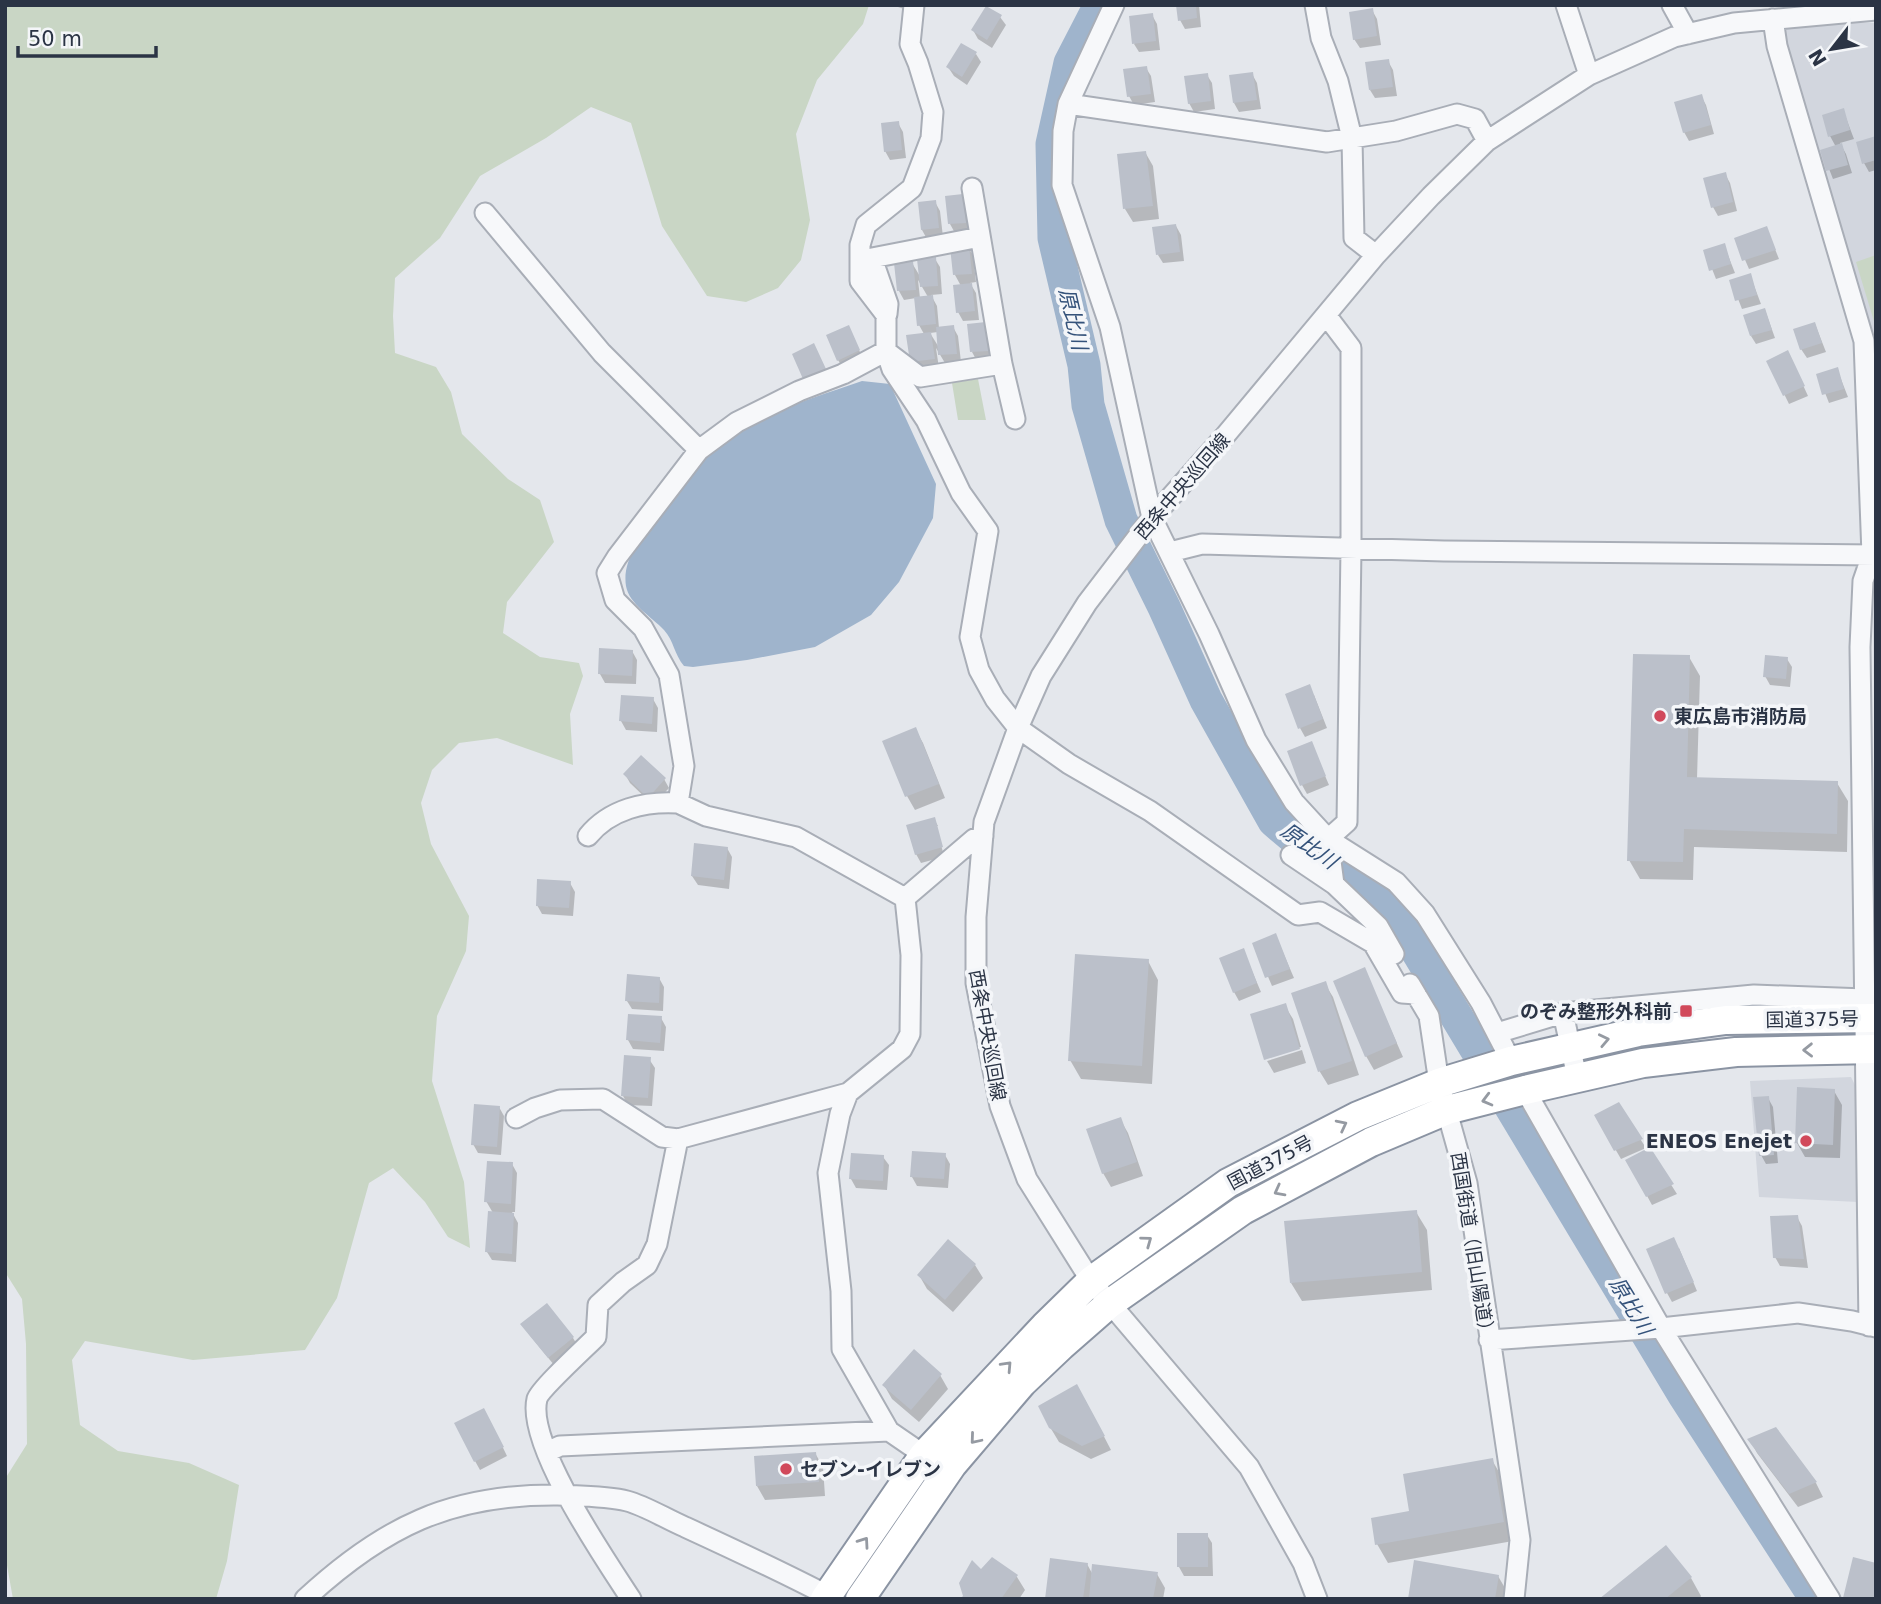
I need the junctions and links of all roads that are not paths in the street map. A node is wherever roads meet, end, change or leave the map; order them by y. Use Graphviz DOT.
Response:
graph roads {
  1 [pos="914,5"];
  2 [pos="1114,5"];
  3 [pos="1315,5"];
  4 [pos="1566,5"];
  5 [pos="1672,5"];
  6 [pos="1876,10"];
  7 [pos="1773,19"];
  8 [pos="1688,34"];
  9 [pos="1589,75"];
  10 [pos="1068,104"];
  11 [pos="1352,138"];
  12 [pos="1487,141"];
  13 [pos="972,188"];
  14 [pos="485,213"];
  15 [pos="981,237"];
  16 [pos="1376,255"];
  17 [pos="886,315"];
  18 [pos="1326,315"];
  19 [pos="886,351"];
  20 [pos="1002,364"];
  21 [pos="1015,419"];
  22 [pos="699,450"];
  23 [pos="1148,523"];
  24 [pos="1351,548"];
  25 [pos="1170,552"];
  26 [pos="1874,555"];
  27 [pos="1018,728"];
  28 [pos="678,803"];
  29 [pos="588,836"];
  30 [pos="983,836"];
  31 [pos="1328,839"];
  32 [pos="1291,855"];
  33 [pos="1334,884"];
  34 [pos="905,898"];
  35 [pos="1416,994"];
  36 [pos="1870,1008"];
  37 [pos="1563,1013"];
  38 [pos="1497,1033"];
  39 [pos="1570,1047"];
  40 [pos="1870,1049"];
  41 [pos="1511,1061"];
  42 [pos="1577,1077"];
  43 [pos="1439,1083"];
  44 [pos="1525,1090"];
  45 [pos="848,1093"];
  46 [pos="1447,1110"];
  47 [pos="516,1118"];
  48 [pos="678,1139"];
  49 [pos="1091,1281"];
  50 [pos="1109,1304"];
  51 [pos="1873,1326"];
  52 [pos="1657,1328"];
  53 [pos="1489,1340"];
  54 [pos="890,1431"];
  55 [pos="547,1452"];
  56 [pos="924,1455"];
  57 [pos="569,1496"];
  58 [pos="829,1598"];
  59 [pos="304,1599"];
  60 [pos="631,1599"];
  61 [pos="860,1599"];
  62 [pos="1317,1599"];
  63 [pos="1514,1599"];
  64 [pos="1830,1599"];
  1 -- 17 [label="street"];
  2 -- 10 [label="street"];
  3 -- 11 [label="street"];
  4 -- 9 [label="street"];
  5 -- 8 [label="street"];
  6 -- 7 [label="street, 西条中央巡回線"];
  7 -- 8 [label="street, 西条中央巡回線"];
  7 -- 26 [label="street"];
  8 -- 9 [label="street, 西条中央巡回線"];
  9 -- 12 [label="street, 西条中央巡回線"];
  10 -- 11 [label="street"];
  10 -- 23 [label="street"];
  11 -- 12 [label="street"];
  11 -- 16 [label="street"];
  12 -- 16 [label="street, 西条中央巡回線"];
  13 -- 15 [label="street"];
  14 -- 22 [label="street"];
  15 -- 17 [label="street"];
  15 -- 20 [label="street"];
  16 -- 18 [label="street, 西条中央巡回線"];
  17 -- 19 [label="street"];
  18 -- 23 [label="street, 西条中央巡回線"];
  18 -- 24 [label="street"];
  19 -- 20 [label="street"];
  19 -- 22 [label="street"];
  19 -- 27 [label="street"];
  20 -- 21 [label="street"];
  22 -- 28 [label="street"];
  23 -- 25 [label="street"];
  23 -- 27 [label="street, 西条中央巡回線"];
  24 -- 25 [label="street"];
  24 -- 26 [label="street"];
  24 -- 31 [label="street"];
  25 -- 31 [label="street"];
  26 -- 36 [label="street"];
  27 -- 30 [label="street, 西条中央巡回線"];
  27 -- 35 [label="street"];
  28 -- 29 [label="street"];
  28 -- 34 [label="street"];
  30 -- 34 [label="street"];
  30 -- 49 [label="street, 西条中央巡回線"];
  31 -- 33 [label="street"];
  31 -- 38 [label="street"];
  32 -- 33 [label="street, 西国街道（旧山陽道）"];
  33 -- 35 [label="street, 西国街道（旧山陽道）"];
  34 -- 45 [label="street"];
  35 -- 43 [label="street, 西国街道（旧山陽道）"];
  36 -- 37 [label="street"];
  39 -- 36 [label="highway, 国道375号, one-way"];
  36 -- 40 [label="street"];
  37 -- 38 [label="street"];
  37 -- 39 [label="street"];
  38 -- 41 [label="street"];
  39 -- 41 [label="highway, 国道375号"];
  39 -- 42 [label="street"];
  40 -- 42 [label="highway, 国道375号, one-way"];
  40 -- 51 [label="street"];
  41 -- 43 [label="highway, 国道375号"];
  42 -- 44 [label="highway, 国道375号"];
  43 -- 46 [label="street, 西国街道（旧山陽道）"];
  49 -- 43 [label="highway, 国道375号, one-way"];
  44 -- 46 [label="highway, 国道375号, one-way"];
  44 -- 52 [label="street"];
  45 -- 48 [label="street"];
  45 -- 54 [label="street"];
  46 -- 50 [label="highway, 国道375号, one-way"];
  46 -- 53 [label="street, 西国街道（旧山陽道）"];
  47 -- 48 [label="street"];
  48 -- 55 [label="street"];
  49 -- 50 [label="street, 西条中央巡回線"];
  56 -- 49 [label="highway, 国道375号, one-way"];
  50 -- 61 [label="highway, 国道375号, one-way"];
  50 -- 62 [label="street"];
  51 -- 52 [label="street"];
  52 -- 53 [label="street"];
  52 -- 64 [label="street"];
  53 -- 63 [label="street, 西国街道（旧山陽道）"];
  54 -- 55 [label="street"];
  54 -- 56 [label="street"];
  55 -- 57 [label="street"];
  58 -- 56 [label="highway, 国道375号, one-way"];
  57 -- 58 [label="street"];
  57 -- 59 [label="street"];
  57 -- 60 [label="street"];
}
